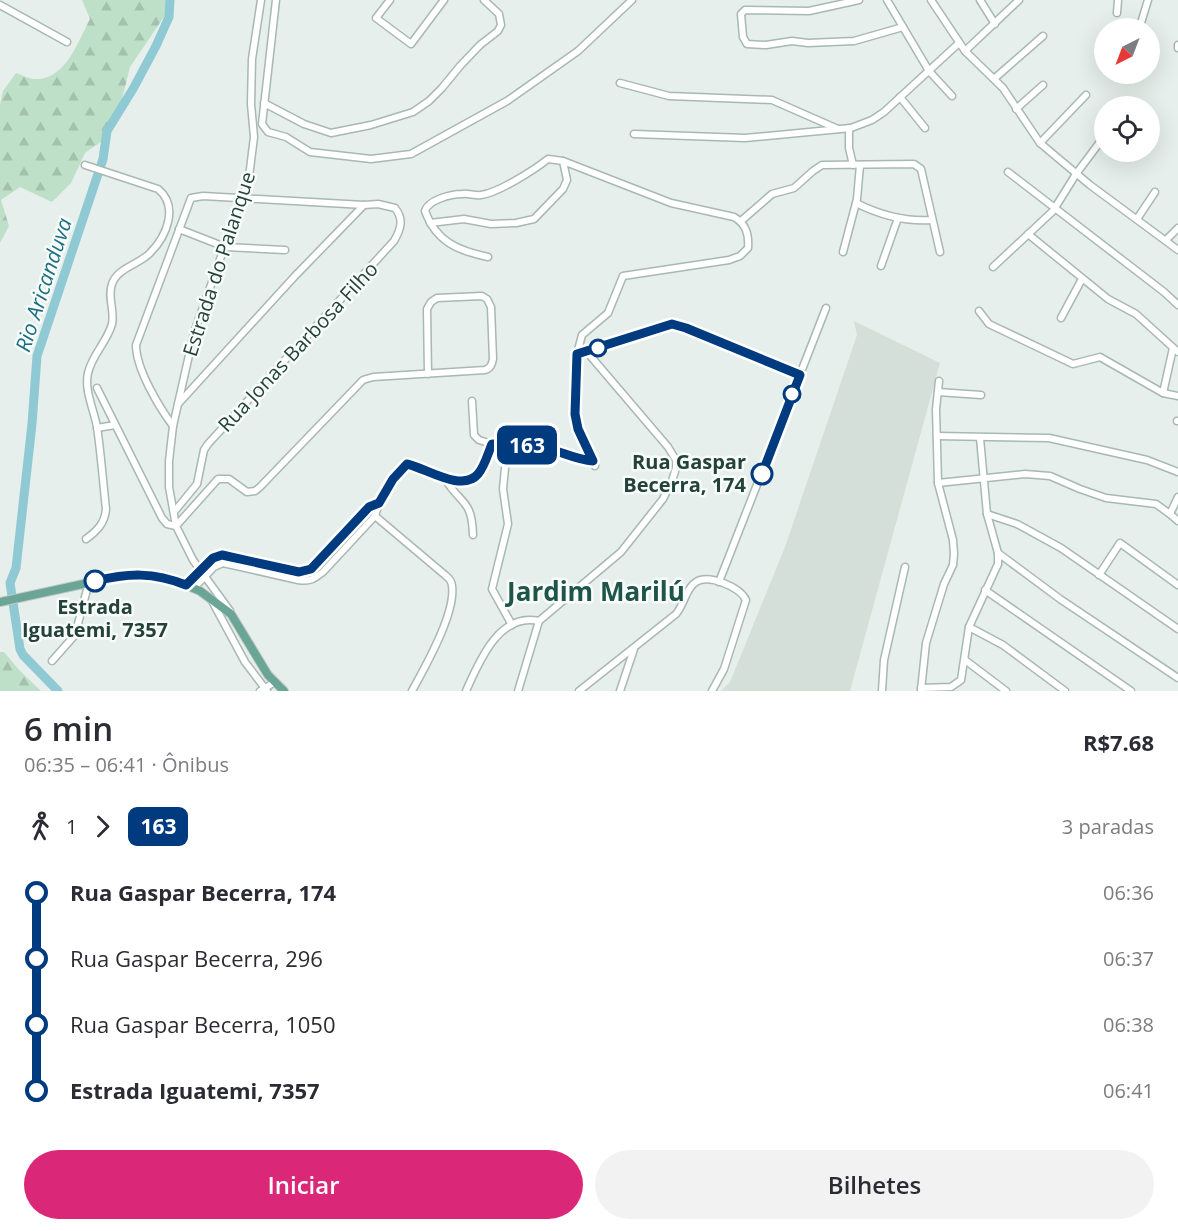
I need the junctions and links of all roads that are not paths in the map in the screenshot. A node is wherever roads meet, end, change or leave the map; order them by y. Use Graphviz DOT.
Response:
graph roads {
  1 [pos="261,0"];
  2 [pos="276,0"];
  3 [pos="390,0"];
  4 [pos="444,0"];
  5 [pos="484,0"];
  6 [pos="632,0"];
  7 [pos="859,0"];
  8 [pos="888,0"];
  9 [pos="931,0"];
  10 [pos="980,0"];
  11 [pos="1020,0"];
  12 [pos="1118,0"];
  13 [pos="1148,0"];
  14 [pos="0,5"];
  15 [pos="1117,13"];
  16 [pos="1143,18"];
  17 [pos="995,24"];
  18 [pos="903,27"];
  19 [pos="1043,36"];
  20 [pos="67,42"];
  21 [pos="959,42"];
  22 [pos="965,51"];
  23 [pos="929,71"];
  24 [pos="995,78"];
  25 [pos="620,84"];
  26 [pos="1043,85"];
  27 [pos="1086,95"];
  28 [pos="952,96"];
  29 [pos="900,97"];
  30 [pos="264,103"];
  31 [pos="1016,109"];
  32 [pos="849,128"];
  33 [pos="925,128"];
  34 [pos="838,129"];
  35 [pos="634,134"];
  36 [pos="1040,143"];
  37 [pos="1094,150"];
  38 [pos="563,161"];
  39 [pos="85,165"];
  40 [pos="856,165"];
  41 [pos="1008,172"];
  42 [pos="1076,174"];
  43 [pos="1155,192"];
  44 [pos="243,198"];
  45 [pos="856,203"];
  46 [pos="364,204"];
  47 [pos="1054,208"];
  48 [pos="898,218"];
  49 [pos="1137,219"];
  50 [pos="932,220"];
  51 [pos="741,221"];
  52 [pos="430,223"];
  53 [pos="179,228"];
  54 [pos="1178,228"];
  55 [pos="1028,234"];
  56 [pos="1166,240"];
  57 [pos="225,247"];
  58 [pos="285,250"];
  59 [pos="1178,250"];
  60 [pos="843,252"];
  61 [pos="940,252"];
  62 [pos="488,257"];
  63 [pos="881,266"];
  64 [pos="993,267"];
  65 [pos="1082,279"];
  66 [pos="1178,305"];
  67 [pos="826,308"];
  68 [pos="979,311"];
  69 [pos="1061,318"];
  70 [pos="1175,350"];
  71 [pos="588,352"];
  72 [pos="577,354"];
  73 [pos="428,374"];
  74 [pos="800,375"];
  75 [pos="939,381"];
  76 [pos="97,388"];
  77 [pos="938,392"];
  78 [pos="1163,393"];
  79 [pos="981,395"];
  80 [pos="1178,396"];
  81 [pos="472,401"];
  82 [pos="177,405"];
  83 [pos="116,425"];
  84 [pos="173,426"];
  85 [pos="97,428"];
  86 [pos="937,436"];
  87 [pos="981,438"];
  88 [pos="492,444"];
  89 [pos="505,468"];
  90 [pos="1178,472"];
  91 [pos="445,479"];
  92 [pos="983,480"];
  93 [pos="938,483"];
  94 [pos="1178,497"];
  95 [pos="379,503"];
  96 [pos="174,512"];
  97 [pos="987,514"];
  98 [pos="1170,514"];
  99 [pos="375,516"];
  100 [pos="1178,521"];
  101 [pos="176,526"];
  102 [pos="473,535"];
  103 [pos="86,538"];
  104 [pos="998,554"];
  105 [pos="905,567"];
  106 [pos="199,570"];
  107 [pos="1099,575"];
  108 [pos="205,576"];
  109 [pos="89,582"];
  110 [pos="719,582"];
  111 [pos="1178,585"];
  112 [pos="190,587"];
  113 [pos="985,590"];
  114 [pos="210,597"];
  115 [pos="2,601"];
  116 [pos="234,617"];
  117 [pos="539,621"];
  118 [pos="512,625"];
  119 [pos="969,627"];
  120 [pos="1178,629"];
  121 [pos="634,648"];
  122 [pos="964,660"];
  123 [pos="52,661"];
  124 [pos="1178,678"];
  125 [pos="275,682"];
  126 [pos="264,690"];
  127 [pos="921,690"];
  128 [pos="284,691"];
  129 [pos="412,691"];
  130 [pos="466,691"];
  131 [pos="518,691"];
  132 [pos="579,691"];
  133 [pos="620,691"];
  134 [pos="712,691"];
  135 [pos="882,691"];
  136 [pos="1006,691"];
  137 [pos="1065,691"];
  138 [pos="1131,691"];
  1 -- 44 [label="street, Estrada do Palanque"];
  2 -- 30 [label="street"];
  3 -- 4 [label="street"];
  5 -- 30 [label="street"];
  6 -- 30 [label="street"];
  7 -- 18 [label="street"];
  8 -- 18 [label="street"];
  9 -- 21 [label="street"];
  10 -- 17 [label="street"];
  11 -- 17 [label="street"];
  12 -- 15 [label="street"];
  13 -- 16 [label="street"];
  14 -- 20 [label="street"];
  17 -- 22 [label="street"];
  18 -- 23 [label="street"];
  19 -- 24 [label="street"];
  21 -- 22 [label="street"];
  21 -- 23 [label="street"];
  22 -- 24 [label="street"];
  23 -- 28 [label="street"];
  23 -- 29 [label="street"];
  24 -- 31 [label="street"];
  25 -- 34 [label="street"];
  26 -- 31 [label="street"];
  27 -- 36 [label="street"];
  29 -- 32 [label="street"];
  29 -- 33 [label="street"];
  31 -- 36 [label="street"];
  32 -- 34 [label="street"];
  32 -- 40 [label="street"];
  34 -- 35 [label="street"];
  36 -- 42 [label="street"];
  37 -- 42 [label="street"];
  38 -- 51 [label="street"];
  38 -- 52 [label="street"];
  38 -- 52 [label="street"];
  39 -- 85 [label="street"];
  40 -- 45 [label="street"];
  40 -- 50 [label="street"];
  40 -- 51 [label="street"];
  41 -- 47 [label="street"];
  42 -- 47 [label="street"];
  42 -- 49 [label="street"];
  43 -- 49 [label="street"];
  44 -- 46 [label="street"];
  44 -- 53 [label="street"];
  44 -- 57 [label="street, Estrada do Palanque"];
  45 -- 48 [label="street"];
  45 -- 60 [label="street"];
  46 -- 82 [label="street"];
  46 -- 96 [label="street, Rua Jonas Barbosa Filho"];
  47 -- 55 [label="street"];
  47 -- 66 [label="street"];
  48 -- 50 [label="street"];
  48 -- 63 [label="street"];
  49 -- 56 [label="street"];
  50 -- 61 [label="street"];
  51 -- 72 [label="street"];
  52 -- 62 [label="street"];
  53 -- 57 [label="street"];
  53 -- 84 [label="street"];
  54 -- 56 [label="street"];
  55 -- 64 [label="street"];
  55 -- 65 [label="street"];
  56 -- 59 [label="street"];
  57 -- 58 [label="street"];
  57 -- 82 [label="street, Estrada do Palanque"];
  65 -- 69 [label="street"];
  65 -- 70 [label="street"];
  67 -- 74 [label="street"];
  68 -- 78 [label="street"];
  70 -- 78 [label="street"];
  71 -- 72 [label="street"];
  71 -- 74 [label="street"];
  71 -- 117 [label="street"];
  72 -- 88 [label="street"];
  73 -- 73 [label="street"];
  73 -- 101 [label="street"];
  74 -- 110 [label="street"];
  75 -- 77 [label="street"];
  76 -- 83 [label="street"];
  77 -- 79 [label="street"];
  77 -- 86 [label="street"];
  78 -- 80 [label="street"];
  81 -- 88 [label="street"];
  82 -- 84 [label="street, Estrada do Palanque"];
  83 -- 85 [label="street"];
  83 -- 101 [label="street"];
  84 -- 96 [label="street, Estrada do Palanque"];
  85 -- 103 [label="street"];
  86 -- 87 [label="street"];
  86 -- 93 [label="street"];
  87 -- 90 [label="street"];
  87 -- 92 [label="street"];
  88 -- 91 [label="street"];
  89 -- 118 [label="street"];
  91 -- 95 [label="street"];
  91 -- 102 [label="street"];
  92 -- 93 [label="street"];
  92 -- 97 [label="street"];
  92 -- 98 [label="street"];
  93 -- 127 [label="street"];
  94 -- 98 [label="street"];
  95 -- 99 [label="street"];
  95 -- 106 [label="street"];
  96 -- 101 [label="street, Estrada do Palanque"];
  97 -- 104 [label="street"];
  97 -- 107 [label="street"];
  98 -- 100 [label="street"];
  99 -- 108 [label="street"];
  99 -- 129 [label="street"];
  101 -- 106 [label="street, Estrada do Palanque"];
  104 -- 113 [label="street"];
  104 -- 124 [label="street"];
  105 -- 135 [label="street"];
  106 -- 108 [label="street, Estrada do Palanque"];
  106 -- 112 [label="street"];
  107 -- 111 [label="street"];
  107 -- 120 [label="street"];
  108 -- 112 [label="street"];
  108 -- 116 [label="street, Estrada do Palanque"];
  109 -- 112 [label="main road"];
  109 -- 115 [label="main road"];
  109 -- 123 [label="street"];
  110 -- 121 [label="street"];
  110 -- 134 [label="street"];
  112 -- 114 [label="main road"];
  113 -- 119 [label="street"];
  113 -- 138 [label="street"];
  114 -- 116 [label="main road"];
  114 -- 126 [label="street"];
  116 -- 125 [label="main road"];
  117 -- 118 [label="street"];
  117 -- 131 [label="street"];
  118 -- 130 [label="street"];
  119 -- 122 [label="street"];
  119 -- 137 [label="street"];
  121 -- 132 [label="street"];
  121 -- 133 [label="street"];
  122 -- 127 [label="street"];
  122 -- 136 [label="street"];
  125 -- 126 [label="street"];
  125 -- 128 [label="main road"];
}
